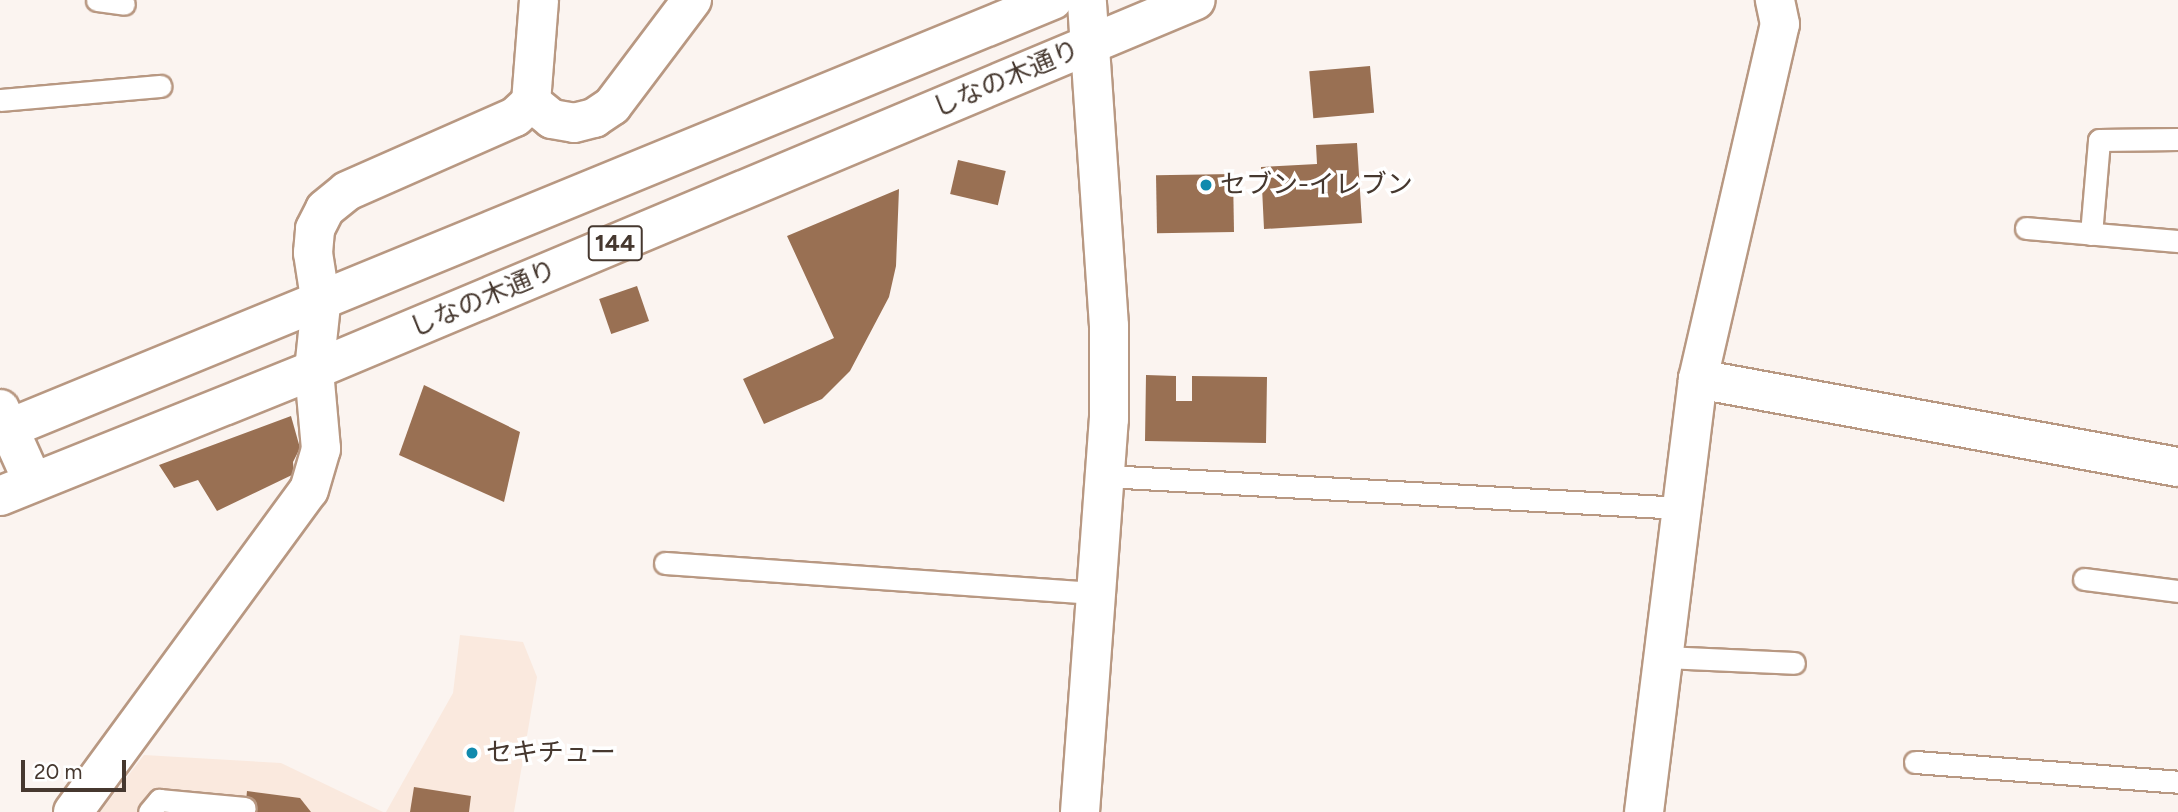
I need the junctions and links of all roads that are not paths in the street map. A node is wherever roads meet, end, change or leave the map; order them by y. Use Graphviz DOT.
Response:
graph roads {
  1 [pos="97,0"];
  2 [pos="539,0"];
  3 [pos="692,0"];
  4 [pos="1053,0"];
  5 [pos="1087,0"];
  6 [pos="1196,0"];
  7 [pos="1775,0"];
  8 [pos="124,4"];
  9 [pos="1093,43"];
  10 [pos="160,86"];
  11 [pos="0,100"];
  12 [pos="531,102"];
  13 [pos="2178,139"];
  14 [pos="2026,228"];
  15 [pos="2091,233"];
  16 [pos="2178,241"];
  17 [pos="321,304"];
  18 [pos="314,370"];
  19 [pos="1698,379"];
  20 [pos="2,424"];
  21 [pos="2178,467"];
  22 [pos="1106,476"];
  23 [pos="16,489"];
  24 [pos="1682,508"];
  25 [pos="664,563"];
  26 [pos="2084,579"];
  27 [pos="2178,591"];
  28 [pos="1098,593"];
  29 [pos="1664,657"];
  30 [pos="1794,663"];
  31 [pos="1915,762"];
  32 [pos="2178,782"];
  33 [pos="245,808"];
  34 [pos="73,812"];
  35 [pos="149,812"];
  36 [pos="1080,812"];
  37 [pos="1644,812"];
  1 -- 8 [label="lane"];
  2 -- 12 [label="main road"];
  3 -- 12 [label="main road"];
  4 -- 17 [label="main road, しなの木通り / 144"];
  5 -- 9 [label="main road"];
  6 -- 9 [label="main road, しなの木通り / 144"];
  7 -- 19 [label="main road"];
  9 -- 18 [label="main road, しなの木通り / 144"];
  9 -- 22 [label="main road"];
  10 -- 11 [label="lane"];
  12 -- 17 [label="main road"];
  13 -- 15 [label="lane"];
  14 -- 15 [label="lane"];
  15 -- 16 [label="lane"];
  17 -- 18 [label="main road"];
  17 -- 20 [label="main road, しなの木通り / 144"];
  18 -- 23 [label="main road, しなの木通り / 144"];
  18 -- 34 [label="main road"];
  19 -- 21 [label="main road"];
  19 -- 24 [label="main road"];
  20 -- 23 [label="main road"];
  22 -- 24 [label="lane"];
  22 -- 28 [label="main road"];
  24 -- 29 [label="main road"];
  25 -- 28 [label="lane"];
  26 -- 27 [label="lane"];
  28 -- 36 [label="main road"];
  29 -- 30 [label="lane"];
  29 -- 37 [label="main road"];
  31 -- 32 [label="lane"];
  33 -- 35 [label="lane"];
}
